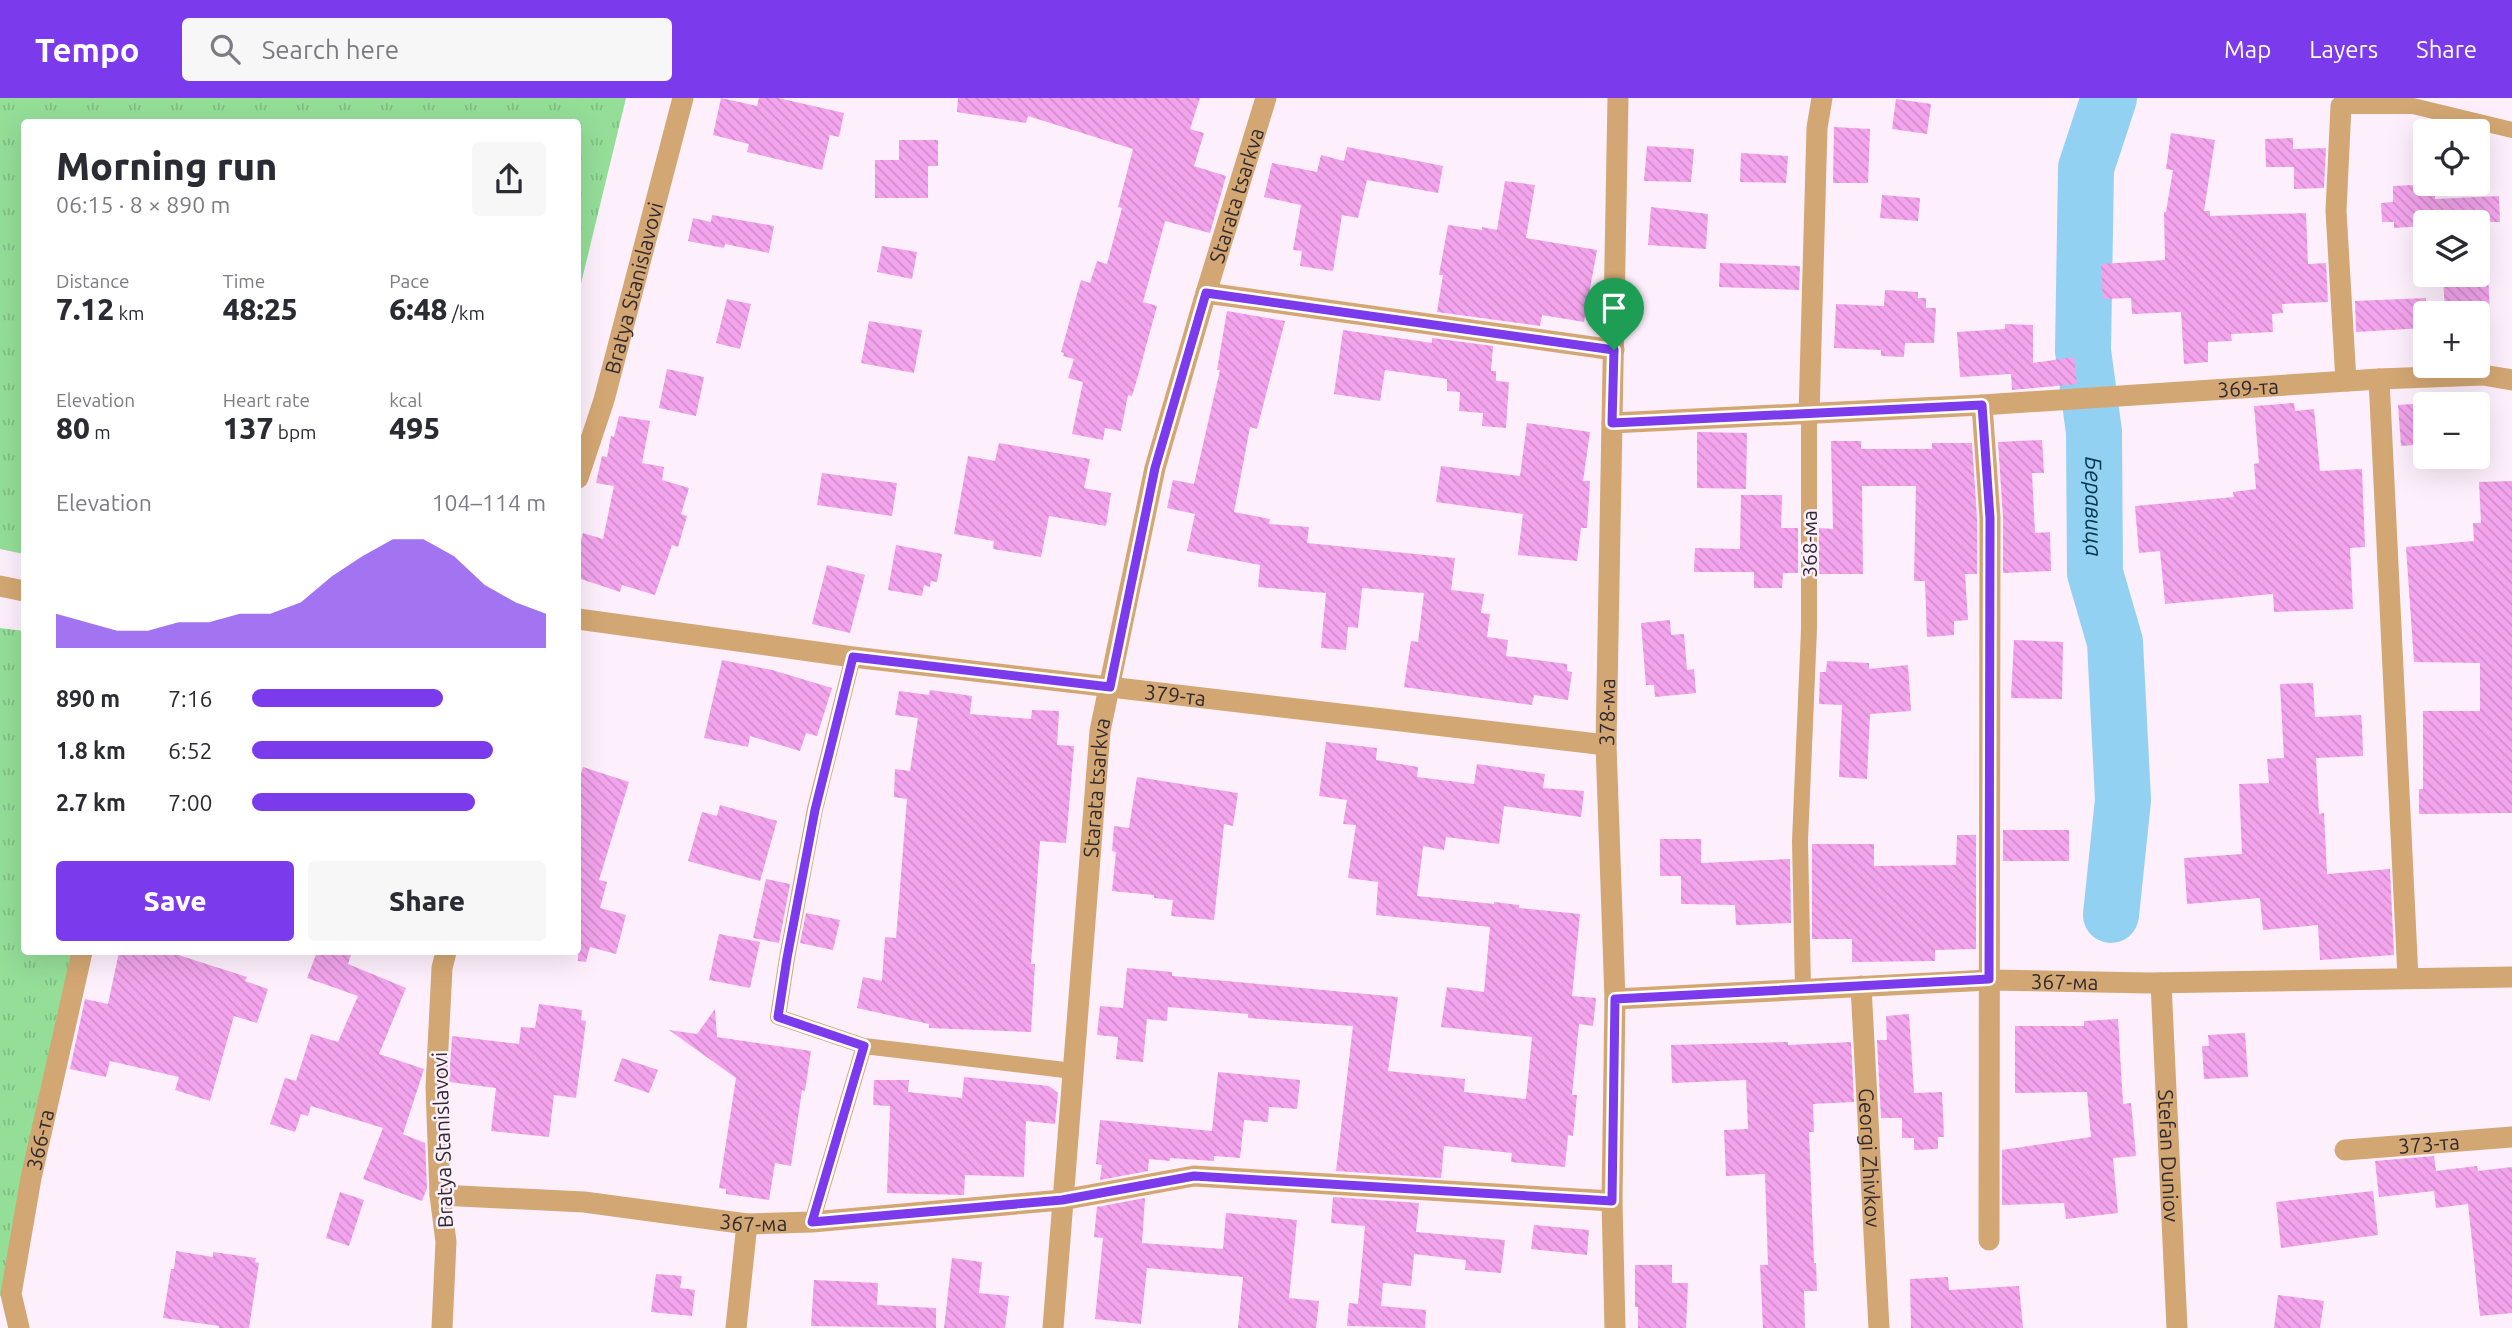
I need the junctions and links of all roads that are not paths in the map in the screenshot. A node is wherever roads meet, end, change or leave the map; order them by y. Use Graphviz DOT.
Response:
graph roads {
  1 [pos="682,98"];
  2 [pos="1266,98"];
  3 [pos="1618,98"];
  4 [pos="1822,98"];
  5 [pos="2341,106"];
  6 [pos="2512,130"];
  7 [pos="1206,293"];
  8 [pos="1614,350"];
  9 [pos="2379,379"];
  10 [pos="2512,380"];
  11 [pos="2346,381"];
  12 [pos="1982,405"];
  13 [pos="1809,415"];
  14 [pos="1612,423"];
  15 [pos="581,469"];
  16 [pos="0,586"];
  17 [pos="21,590"];
  18 [pos="581,619"];
  19 [pos="853,657"];
  20 [pos="1110,687"];
  21 [pos="1606,745"];
  22 [pos="81,955"];
  23 [pos="445,955"];
  24 [pos="2512,977"];
  25 [pos="2407,978"];
  26 [pos="1989,979"];
  27 [pos="2155,983"];
  28 [pos="1861,986"];
  29 [pos="1803,989"];
  30 [pos="1615,999"];
  31 [pos="864,1046"];
  32 [pos="1073,1071"];
  33 [pos="2512,1137"];
  34 [pos="2345,1150"];
  35 [pos="440,1195"];
  36 [pos="1062,1200"];
  37 [pos="1612,1201"];
  38 [pos="812,1222"];
  39 [pos="747,1224"];
  40 [pos="1989,1240"];
  41 [pos="19,1328"];
  42 [pos="442,1328"];
  43 [pos="736,1328"];
  44 [pos="1053,1328"];
  45 [pos="1615,1328"];
  46 [pos="1879,1328"];
  47 [pos="2177,1328"];
  1 -- 15 [label="street, Bratya Stanislavovi"];
  2 -- 7 [label="street, Starata tsarkva"];
  3 -- 8 [label="street, 378-ма"];
  4 -- 13 [label="street, 368-ма"];
  5 -- 6 [label="lane"];
  5 -- 11 [label="street"];
  7 -- 8 [label="street"];
  7 -- 20 [label="street, Starata tsarkva"];
  8 -- 14 [label="street, 378-ма"];
  9 -- 10 [label="street, 369-та"];
  9 -- 11 [label="street, 369-та"];
  9 -- 25 [label="street"];
  11 -- 12 [label="street, 369-та"];
  12 -- 13 [label="street, 369-та"];
  12 -- 26 [label="street"];
  13 -- 14 [label="street, 369-та"];
  13 -- 29 [label="lane, 368-ма"];
  14 -- 21 [label="street, 378-ма"];
  16 -- 17 [label="street"];
  18 -- 19 [label="street, 379-та"];
  19 -- 20 [label="street, 379-та"];
  19 -- 31 [label="lane"];
  20 -- 21 [label="street, 379-та"];
  20 -- 32 [label="street, Starata tsarkva"];
  21 -- 30 [label="street, 378-ма"];
  22 -- 41 [label="street, 366-та"];
  23 -- 35 [label="street, Bratya Stanislavovi"];
  24 -- 25 [label="street, 367-ма"];
  25 -- 27 [label="street, 367-ма"];
  26 -- 27 [label="street, 367-ма"];
  26 -- 28 [label="street, 367-ма"];
  26 -- 40 [label="street"];
  27 -- 47 [label="street, Stefan Duniov"];
  28 -- 29 [label="street, 367-ма"];
  28 -- 46 [label="street, Georgi Zhivkov"];
  29 -- 30 [label="street, 367-ма"];
  30 -- 37 [label="street, 378-ма"];
  31 -- 32 [label="lane"];
  31 -- 38 [label="lane"];
  32 -- 36 [label="street, Starata tsarkva"];
  33 -- 34 [label="street, 373-та"];
  35 -- 39 [label="street, 367-ма"];
  35 -- 42 [label="street, Bratya Stanislavovi"];
  36 -- 37 [label="street, 367-ма"];
  36 -- 38 [label="street, 367-ма"];
  36 -- 44 [label="street, Starata tsarkva"];
  37 -- 45 [label="street, 378-ма"];
  38 -- 39 [label="street, 367-ма"];
  39 -- 43 [label="street"];
}
